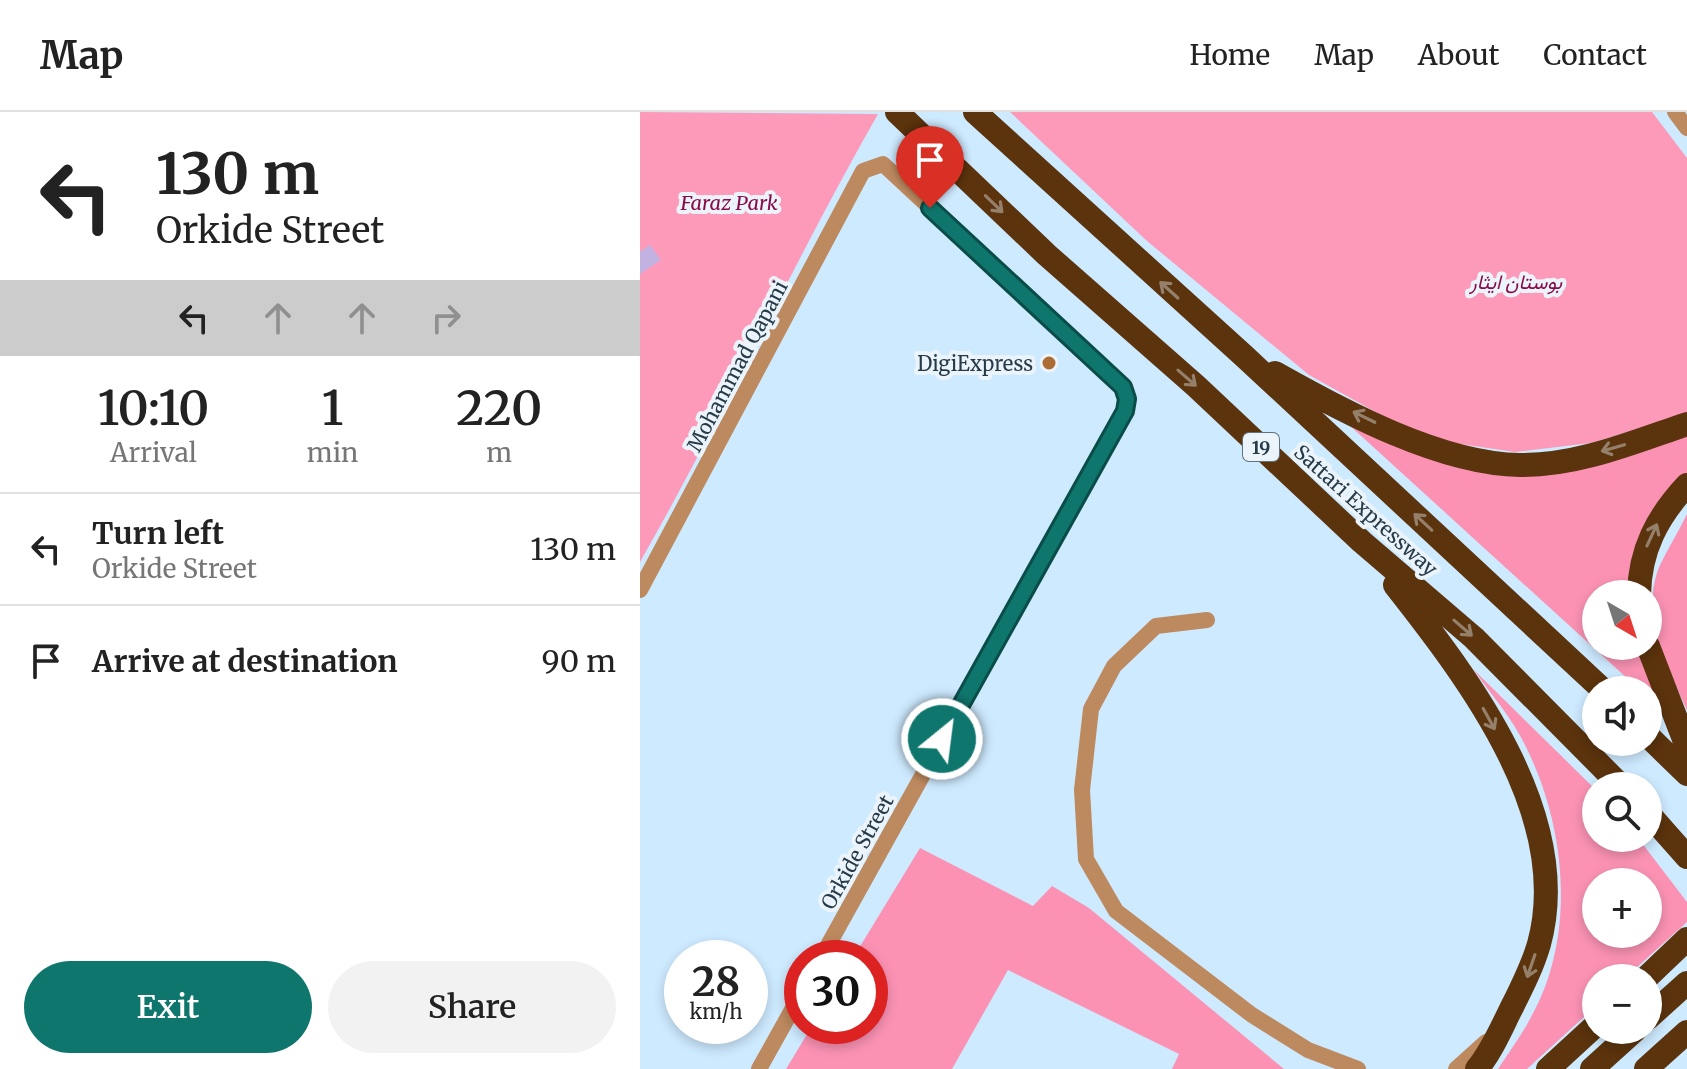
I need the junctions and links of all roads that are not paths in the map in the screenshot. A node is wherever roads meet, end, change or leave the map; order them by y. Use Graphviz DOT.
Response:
graph roads {
  1 [pos="897,112"];
  2 [pos="975,112"];
  3 [pos="1675,112"];
  4 [pos="1687,128"];
  5 [pos="873,165"];
  6 [pos="1244,356"];
  7 [pos="1687,424"];
  8 [pos="1687,485"];
  9 [pos="1362,542"];
  10 [pos="1640,580"];
  11 [pos="640,590"];
  12 [pos="1207,620"];
  13 [pos="1653,660"];
  14 [pos="1588,676"];
  15 [pos="1687,747"];
  16 [pos="1662,750"];
  17 [pos="1607,772"];
  18 [pos="1687,774"];
  19 [pos="1662,829"];
  20 [pos="1687,857"];
  21 [pos="831,940"];
  22 [pos="1681,945"];
  23 [pos="1661,964"];
  24 [pos="1687,983"];
  25 [pos="1662,1005"];
  26 [pos="784,1024"];
  27 [pos="1503,1024"];
  28 [pos="1687,1032"];
  29 [pos="1582,1038"];
  30 [pos="1620,1044"];
  31 [pos="1308,1050"];
  32 [pos="759,1069"];
  33 [pos="1318,1069"];
  34 [pos="1358,1069"];
  35 [pos="1456,1069"];
  36 [pos="1477,1069"];
  37 [pos="1548,1069"];
  38 [pos="1592,1069"];
  39 [pos="1646,1069"];
  1 -- 9 [label="highway, Sattari Expressway / 19, one-way"];
  6 -- 2 [label="highway, Sattari Expressway, one-way"];
  3 -- 4 [label="street"];
  5 -- 11 [label="street, Mohammad Qapani"];
  5 -- 21 [label="street, Orkide Street"];
  7 -- 6 [label="highway, one-way"];
  14 -- 6 [label="highway, Sattari Expressway, one-way"];
  10 -- 8 [label="highway, one-way"];
  9 -- 17 [label="highway, Sattari Expressway / 19, one-way"];
  9 -- 27 [label="highway, one-way"];
  12 -- 31 [label="street"];
  13 -- 15 [label="highway"];
  16 -- 18 [label="highway"];
  19 -- 20 [label="highway"];
  22 -- 23 [label="highway"];
  24 -- 25 [label="highway"];
  26 -- 32 [label="street"];
  27 -- 35 [label="street"];
  27 -- 36 [label="highway"];
  28 -- 39 [label="highway"];
  29 -- 37 [label="highway"];
  30 -- 38 [label="highway"];
  31 -- 33 [label="street"];
  31 -- 34 [label="street"];
}
